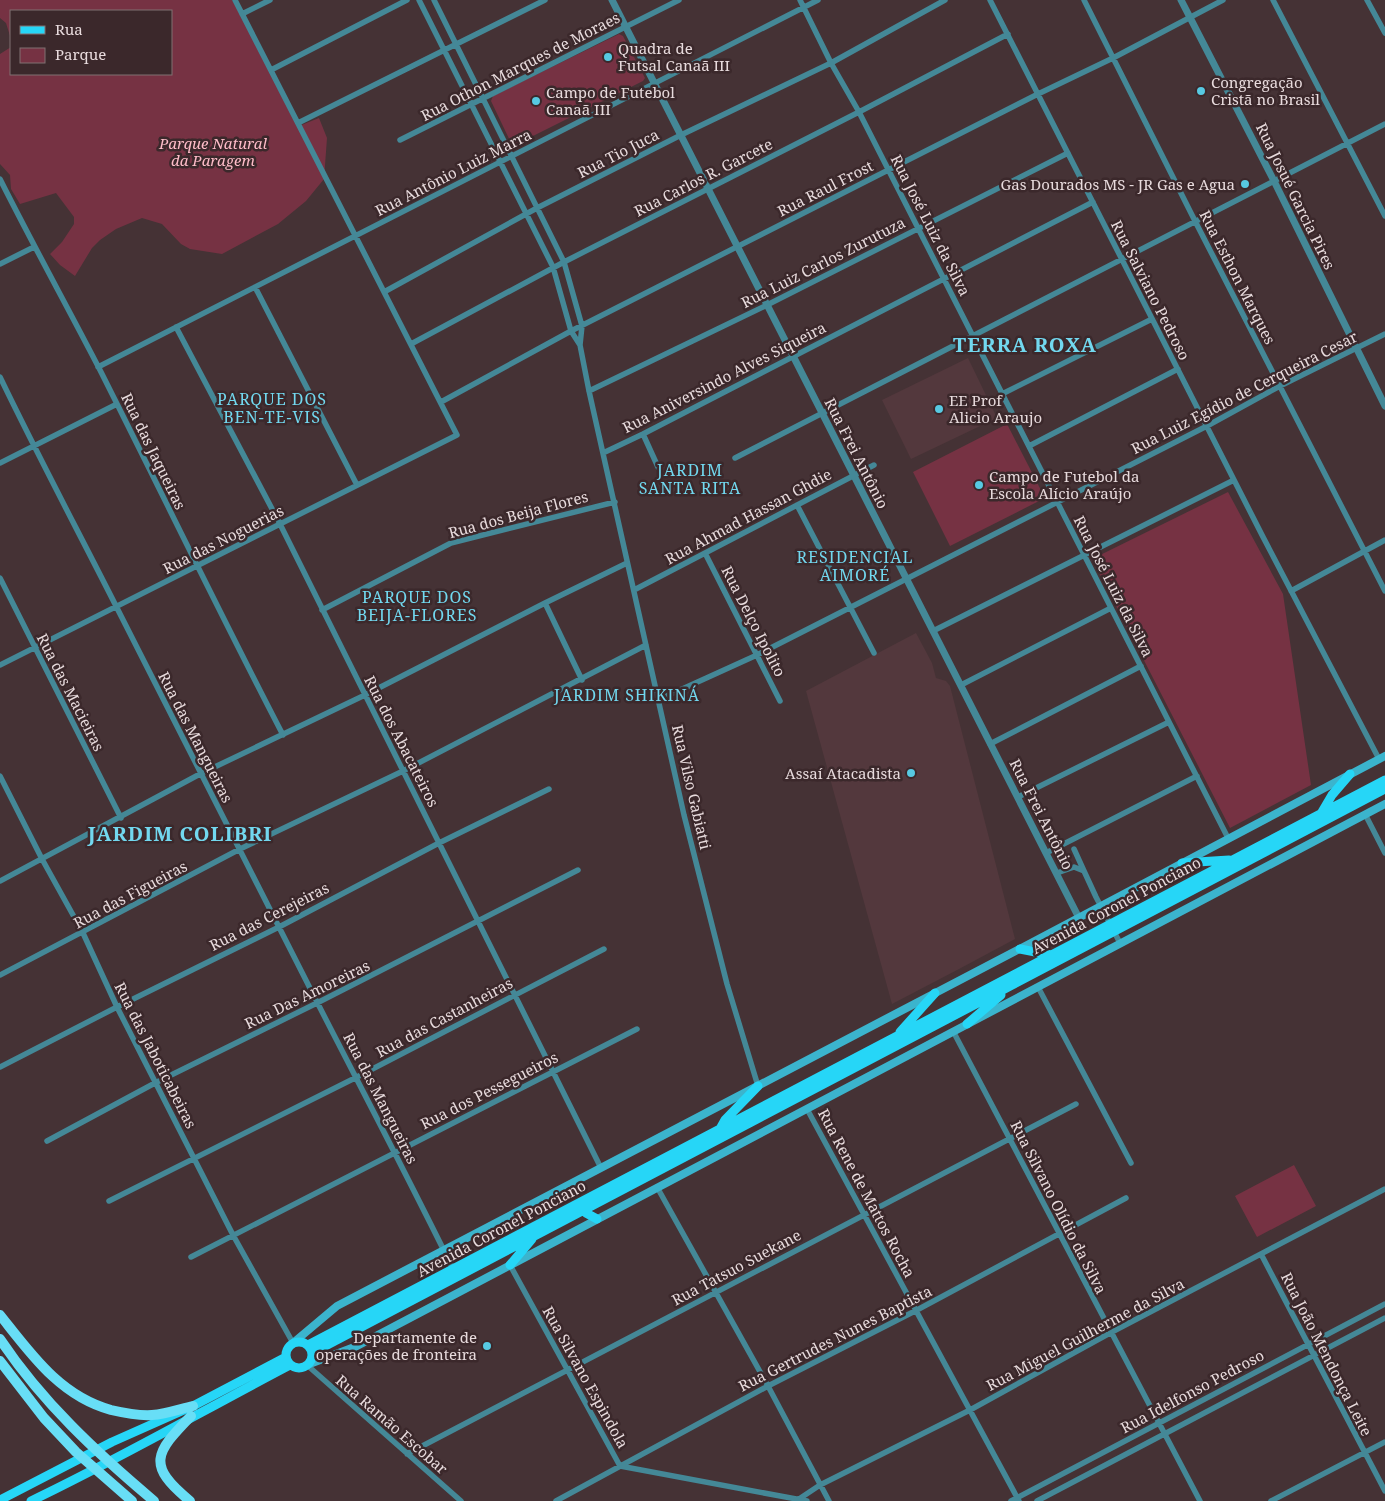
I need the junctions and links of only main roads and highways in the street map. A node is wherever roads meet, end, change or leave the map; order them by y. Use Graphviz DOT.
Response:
graph roads {
  1 [pos="1382,757"];
  2 [pos="1350,774"];
  3 [pos="1385,780"];
  4 [pos="1385,789"];
  5 [pos="1385,804"];
  6 [pos="1321,813"];
  7 [pos="1232,860"];
  8 [pos="1182,862"];
  9 [pos="1112,928"];
  10 [pos="1085,942"];
  11 [pos="1020,949"];
  12 [pos="1051,955"];
  13 [pos="1014,984"];
  14 [pos="935,993"];
  15 [pos="967,1024"];
  16 [pos="894,1038"];
  17 [pos="758,1086"];
  18 [pos="719,1129"];
  19 [pos="584,1205"];
  20 [pos="597,1219"];
  21 [pos="535,1235"];
  22 [pos="510,1265"];
  23 [pos="0,1315"];
  24 [pos="0,1339"];
  25 [pos="293,1343"];
  26 [pos="310,1349"];
  27 [pos="0,1361"];
  28 [pos="288,1361"];
  29 [pos="307,1365"];
  30 [pos="193,1406"];
  31 [pos="191,1416"];
  32 [pos="0,1500"];
  33 [pos="31,1501"];
  34 [pos="132,1501"];
  35 [pos="154,1501"];
  36 [pos="190,1501"];
  1 -- 2 [label="main road"];
  2 -- 6 [label="main road"];
  2 -- 8 [label="main road"];
  3 -- 6 [label="main road, Avenida Coronel Ponciano"];
  4 -- 9 [label="main road"];
  5 -- 15 [label="main road"];
  6 -- 7 [label="main road, Avenida Coronel Ponciano"];
  7 -- 8 [label="main road"];
  7 -- 9 [label="main road, Avenida Coronel Ponciano"];
  8 -- 11 [label="main road"];
  9 -- 10 [label="main road, Avenida Coronel Ponciano"];
  10 -- 12 [label="main road, Avenida Coronel Ponciano"];
  10 -- 13 [label="main road"];
  11 -- 12 [label="main road"];
  11 -- 14 [label="main road"];
  12 -- 16 [label="main road, Avenida Coronel Ponciano"];
  13 -- 15 [label="main road"];
  13 -- 19 [label="main road"];
  14 -- 16 [label="main road"];
  14 -- 17 [label="main road"];
  15 -- 20 [label="main road"];
  16 -- 18 [label="main road, Avenida Coronel Ponciano"];
  17 -- 18 [label="main road"];
  17 -- 25 [label="main road"];
  18 -- 19 [label="main road, Avenida Coronel Ponciano"];
  19 -- 20 [label="main road"];
  19 -- 21 [label="main road"];
  19 -- 26 [label="main road, Avenida Coronel Ponciano"];
  20 -- 22 [label="main road"];
  21 -- 22 [label="main road"];
  21 -- 26 [label="main road"];
  22 -- 29 [label="main road"];
  23 -- 30 [label="highway"];
  24 -- 35 [label="highway"];
  25 -- 26 [label="main road"];
  25 -- 28 [label="main road"];
  26 -- 29 [label="main road"];
  27 -- 34 [label="highway"];
  28 -- 29 [label="main road"];
  28 -- 30 [label="main road"];
  28 -- 31 [label="main road"];
  30 -- 32 [label="main road"];
  31 -- 33 [label="main road"];
  31 -- 36 [label="highway"];
}
